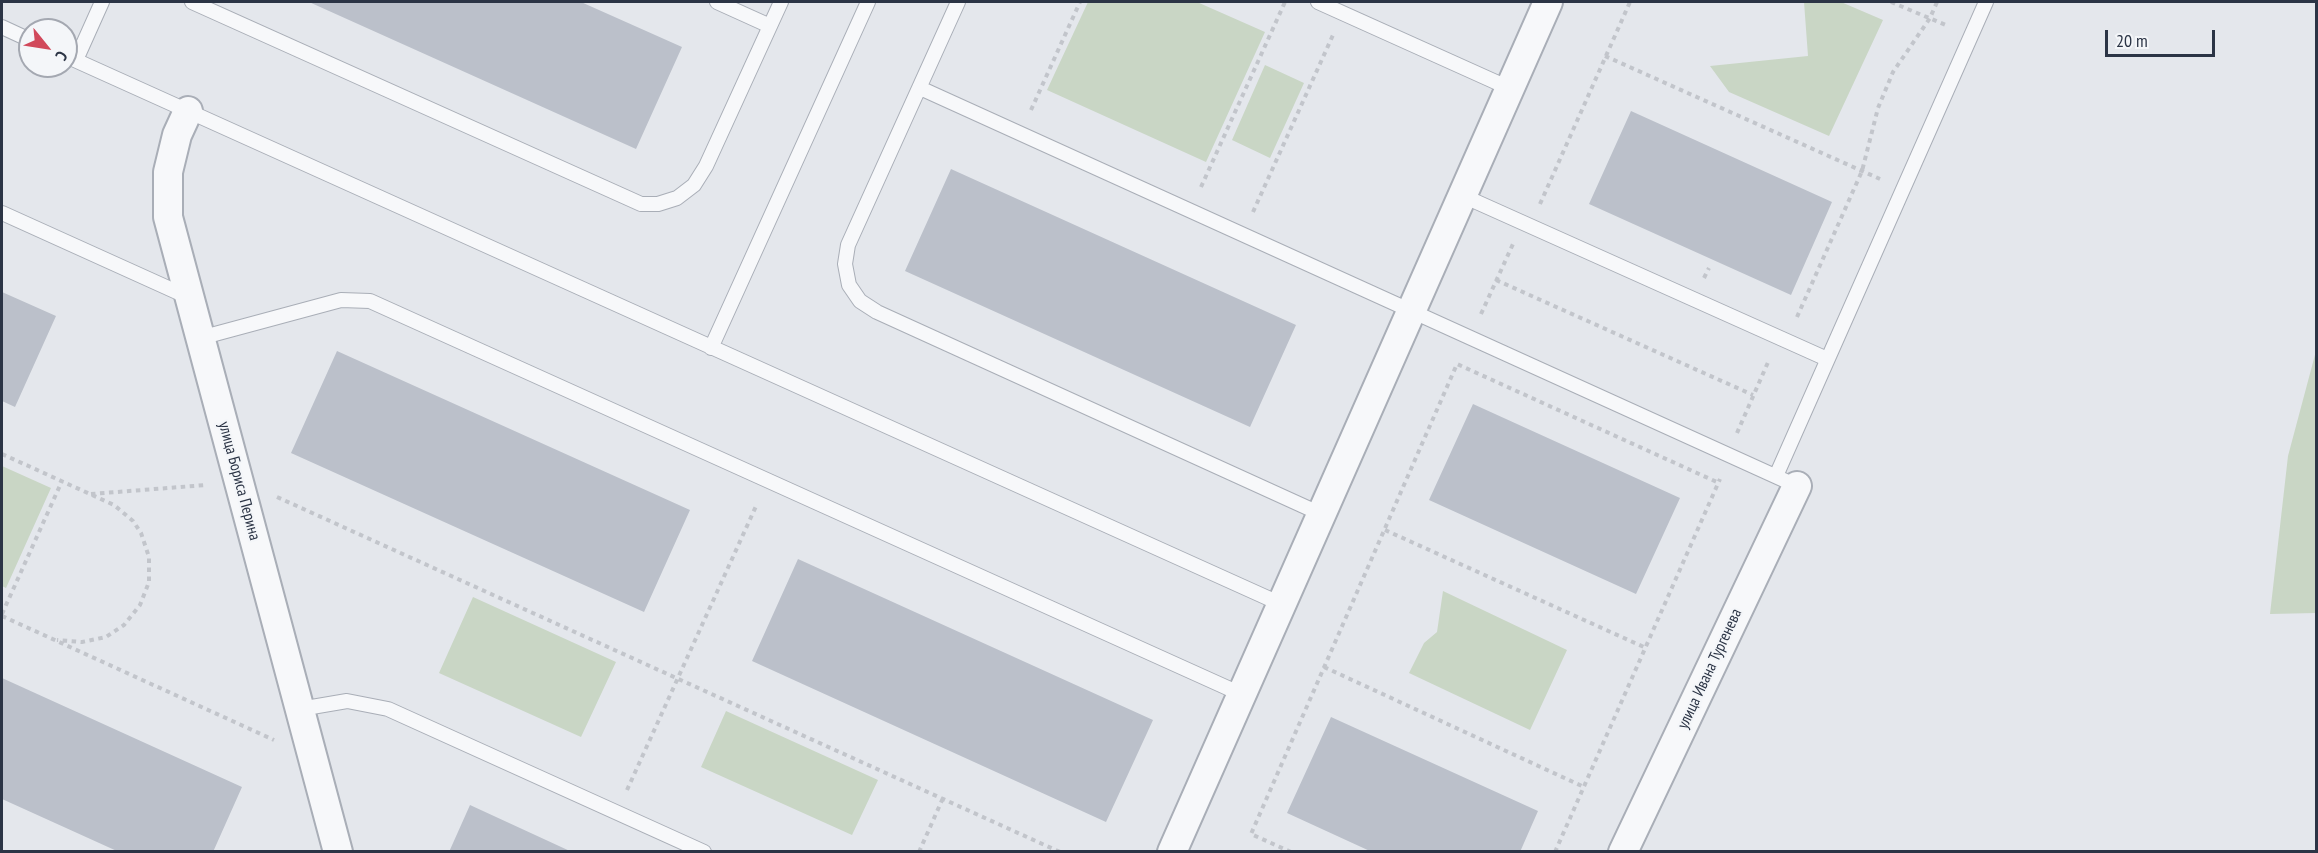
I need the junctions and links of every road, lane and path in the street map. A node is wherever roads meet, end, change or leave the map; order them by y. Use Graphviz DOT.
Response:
graph roads {
  1 [pos="102,2"];
  2 [pos="192,2"];
  3 [pos="717,2"];
  4 [pos="781,2"];
  5 [pos="868,2"];
  6 [pos="958,2"];
  7 [pos="1080,2"];
  8 [pos="1285,2"];
  9 [pos="1318,2"];
  10 [pos="1548,2"];
  11 [pos="1630,2"];
  12 [pos="1891,2"];
  13 [pos="1937,2"];
  14 [pos="1986,2"];
  15 [pos="1343,13"];
  16 [pos="1930,18"];
  17 [pos="770,26"];
  18 [pos="2,27"];
  19 [pos="18,34"];
  20 [pos="1970,36"];
  21 [pos="78,45"];
  22 [pos="1605,56"];
  23 [pos="78,61"];
  24 [pos="920,88"];
  25 [pos="1509,88"];
  26 [pos="188,111"];
  27 [pos="1020,134"];
  28 [pos="1862,171"];
  29 [pos="1903,189"];
  30 [pos="1461,195"];
  31 [pos="1190,210"];
  32 [pos="2,213"];
  33 [pos="1530,226"];
  34 [pos="1243,234"];
  35 [pos="1496,280"];
  36 [pos="189,298"];
  37 [pos="1411,310"];
  38 [pos="200,338"];
  39 [pos="1470,338"];
  40 [pos="1787,341"];
  41 [pos="711,348"];
  42 [pos="1827,359"];
  43 [pos="1457,364"];
  44 [pos="1753,395"];
  45 [pos="2,454"];
  46 [pos="1728,454"];
  47 [pos="767,480"];
  48 [pos="62,481"];
  49 [pos="1786,481"];
  50 [pos="239,482"];
  51 [pos="1719,483"];
  52 [pos="91,494"];
  53 [pos="1321,514"];
  54 [pos="1385,530"];
  55 [pos="1281,604"];
  56 [pos="2,615"];
  57 [pos="53,639"];
  58 [pos="1646,648"];
  59 [pos="1324,667"];
  60 [pos="678,678"];
  61 [pos="1241,694"];
  62 [pos="300,710"];
  63 [pos="313,757"];
  64 [pos="1584,787"];
  65 [pos="943,798"];
  66 [pos="617,812"];
  67 [pos="338,852"];
  68 [pos="704,852"];
  69 [pos="919,852"];
  70 [pos="1060,852"];
  71 [pos="1172,852"];
  72 [pos="1291,852"];
  73 [pos="1555,852"];
  74 [pos="1623,852"];
  1 -- 21 [label="lane"];
  2 -- 17 [label="lane"];
  3 -- 17 [label="lane"];
  4 -- 17 [label="lane"];
  5 -- 41 [label="lane"];
  6 -- 24 [label="lane"];
  7 -- 27 [label="path"];
  8 -- 31 [label="path"];
  9 -- 15 [label="lane"];
  10 -- 25 [label="street"];
  11 -- 22 [label="path"];
  12 -- 16 [label="path"];
  13 -- 16 [label="path"];
  14 -- 20 [label="lane"];
  15 -- 25 [label="lane"];
  15 -- 34 [label="path"];
  16 -- 20 [label="path"];
  16 -- 28 [label="path"];
  18 -- 19 [label="lane"];
  20 -- 29 [label="lane"];
  22 -- 28 [label="path"];
  22 -- 33 [label="path"];
  23 -- 26 [label="lane"];
  24 -- 27 [label="lane"];
  24 -- 53 [label="lane"];
  25 -- 30 [label="street"];
  26 -- 36 [label="street, улица Бориса Перина"];
  26 -- 41 [label="lane"];
  27 -- 31 [label="lane"];
  28 -- 29 [label="path"];
  28 -- 40 [label="path"];
  29 -- 42 [label="lane"];
  30 -- 33 [label="lane"];
  30 -- 37 [label="street"];
  31 -- 34 [label="lane"];
  32 -- 36 [label="lane"];
  33 -- 35 [label="path"];
  33 -- 40 [label="lane"];
  34 -- 37 [label="lane"];
  35 -- 39 [label="path"];
  35 -- 44 [label="path"];
  36 -- 38 [label="street, улица Бориса Перина"];
  37 -- 39 [label="lane"];
  37 -- 53 [label="street"];
  38 -- 47 [label="lane"];
  38 -- 50 [label="street, улица Бориса Перина"];
  39 -- 43 [label="path"];
  39 -- 46 [label="lane"];
  40 -- 42 [label="lane"];
  40 -- 44 [label="path"];
  41 -- 55 [label="lane"];
  42 -- 49 [label="lane"];
  43 -- 51 [label="path"];
  43 -- 54 [label="path"];
  44 -- 46 [label="path"];
  45 -- 48 [label="path"];
  46 -- 49 [label="lane"];
  46 -- 51 [label="path"];
  47 -- 60 [label="path"];
  47 -- 61 [label="lane"];
  48 -- 52 [label="path"];
  48 -- 56 [label="path"];
  49 -- 74 [label="street, улица Ивана Тургенева"];
  50 -- 52 [label="path"];
  50 -- 60 [label="path"];
  50 -- 62 [label="street, улица Бориса Перина"];
  51 -- 58 [label="path"];
  52 -- 57 [label="path"];
  53 -- 55 [label="street"];
  54 -- 58 [label="path"];
  54 -- 59 [label="path"];
  55 -- 61 [label="street"];
  56 -- 57 [label="path"];
  57 -- 63 [label="path"];
  58 -- 64 [label="path"];
  59 -- 64 [label="path"];
  59 -- 72 [label="path"];
  60 -- 65 [label="path"];
  60 -- 66 [label="path"];
  61 -- 71 [label="street"];
  62 -- 63 [label="street, улица Бориса Перина"];
  62 -- 66 [label="lane"];
  63 -- 67 [label="street, улица Бориса Перина"];
  64 -- 73 [label="path"];
  65 -- 69 [label="path"];
  65 -- 70 [label="path"];
  66 -- 68 [label="lane"];
}
